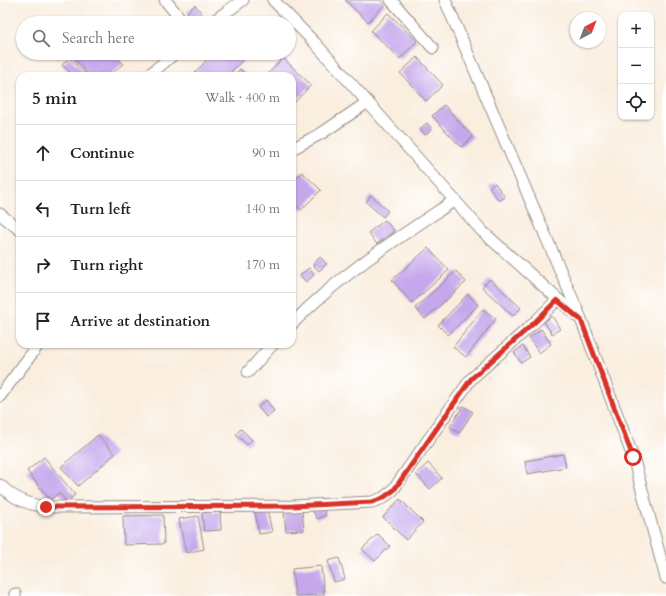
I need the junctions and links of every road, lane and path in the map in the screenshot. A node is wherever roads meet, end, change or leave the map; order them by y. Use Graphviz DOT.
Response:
graph roads {
  1 [pos="165,0"];
  2 [pos="243,0"];
  3 [pos="273,0"];
  4 [pos="391,0"];
  5 [pos="445,0"];
  6 [pos="178,16"];
  7 [pos="221,16"];
  8 [pos="288,16"];
  9 [pos="296,25"];
  10 [pos="433,48"];
  11 [pos="167,60"];
  12 [pos="153,72"];
  13 [pos="368,102"];
  14 [pos="296,147"];
  15 [pos="455,200"];
  16 [pos="0,214"];
  17 [pos="16,227"];
  18 [pos="557,300"];
  19 [pos="296,320"];
  20 [pos="581,320"];
  21 [pos="36,348"];
  22 [pos="269,348"];
  23 [pos="248,372"];
  24 [pos="0,396"];
  25 [pos="0,485"];
  26 [pos="666,578"];
  1 -- 6 [label="street"];
  2 -- 7 [label="street"];
  3 -- 8 [label="street"];
  4 -- 10 [label="street"];
  5 -- 20 [label="street"];
  9 -- 13 [label="street"];
  11 -- 12 [label="street"];
  13 -- 14 [label="street"];
  13 -- 15 [label="street"];
  15 -- 18 [label="street"];
  15 -- 19 [label="street"];
  16 -- 17 [label="street"];
  18 -- 20 [label="street"];
  18 -- 25 [label="street"];
  20 -- 26 [label="street"];
  21 -- 24 [label="street"];
  22 -- 23 [label="street"];
}
